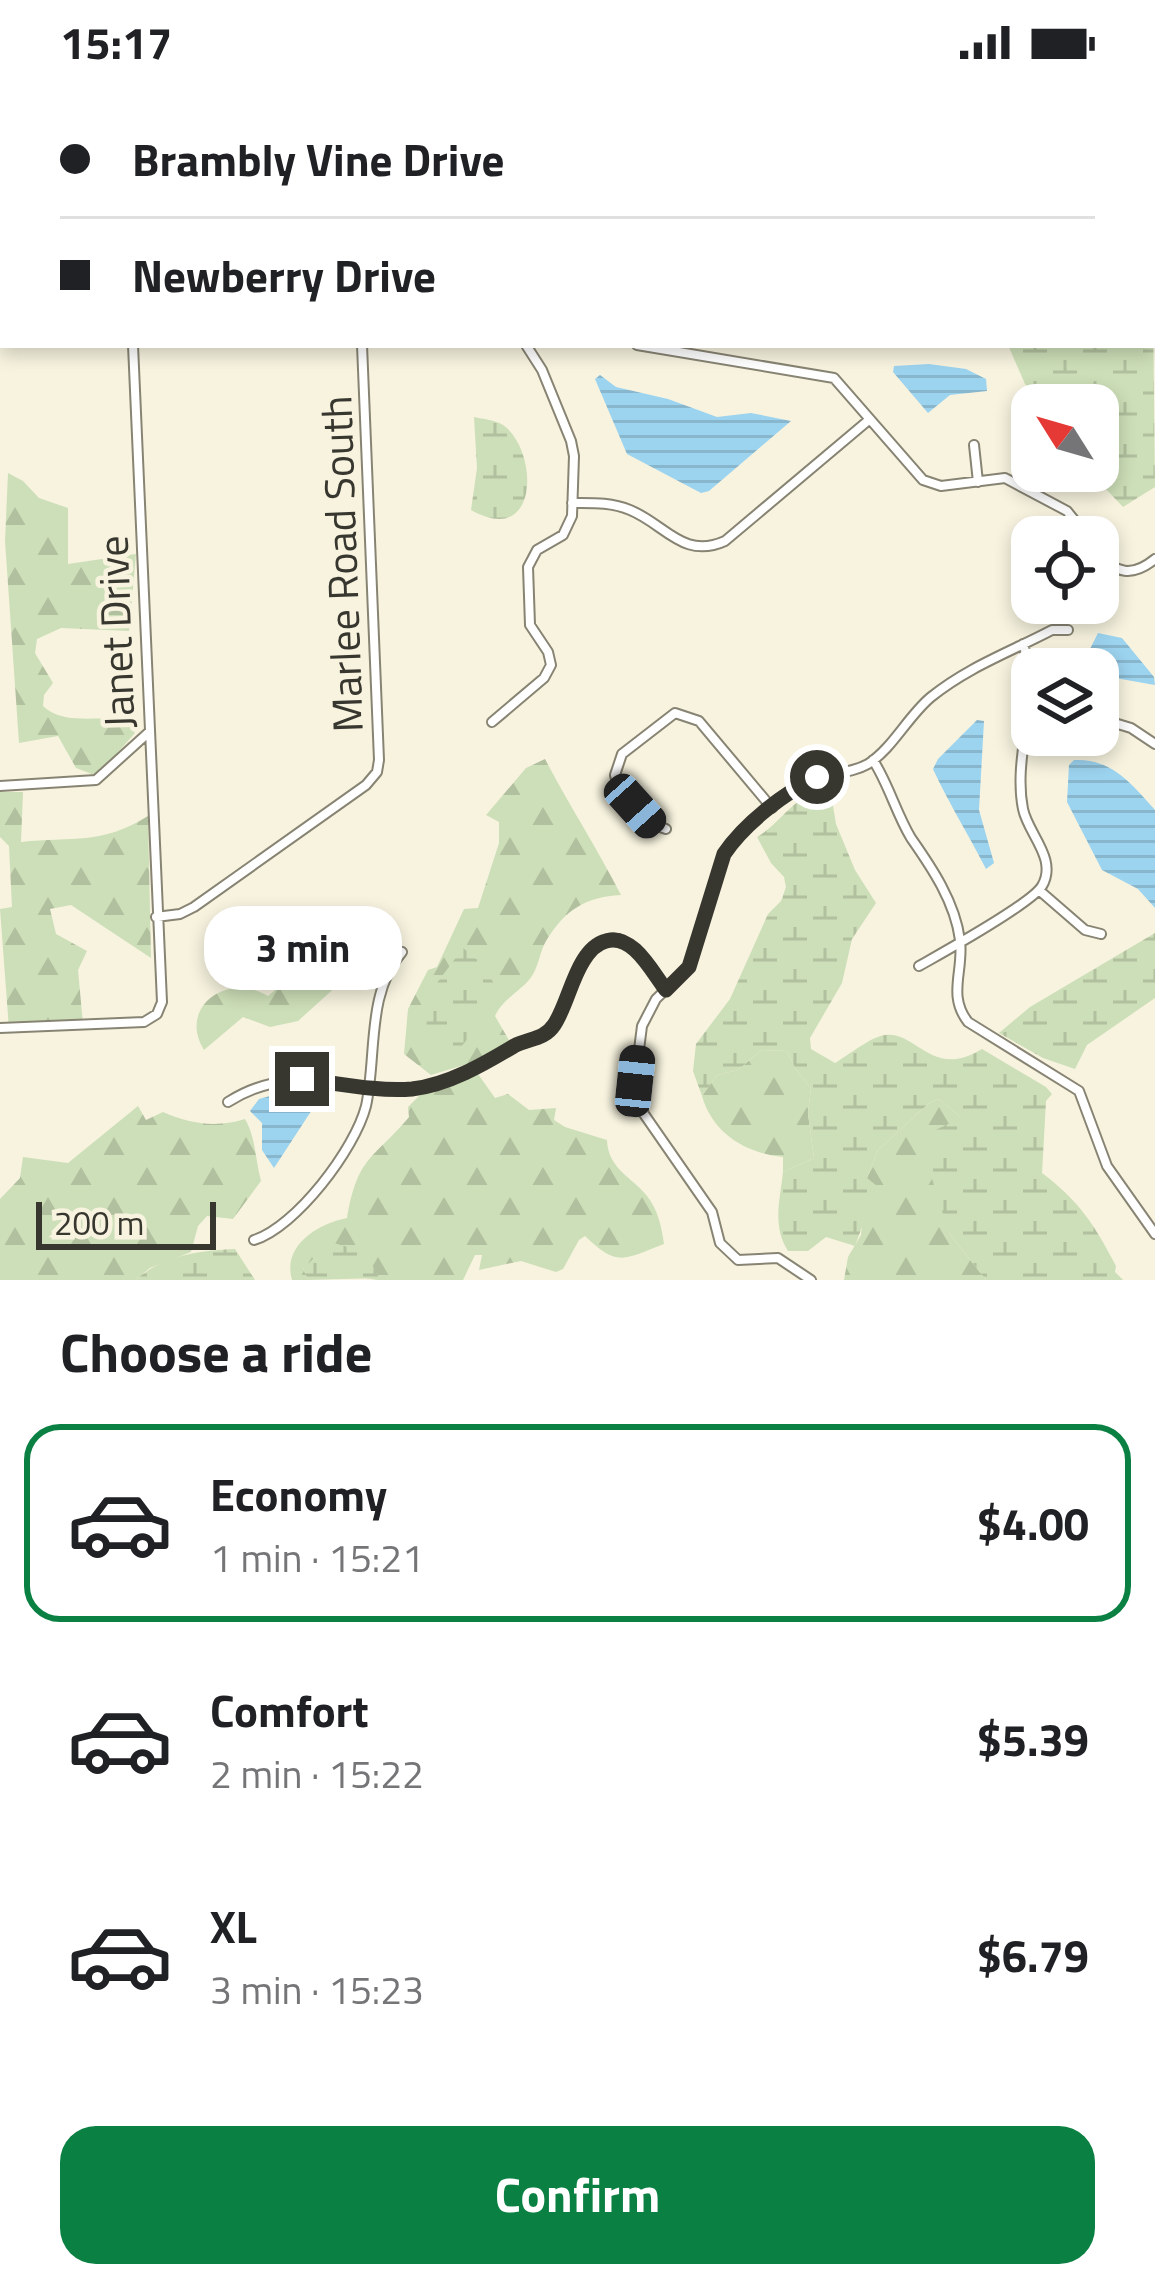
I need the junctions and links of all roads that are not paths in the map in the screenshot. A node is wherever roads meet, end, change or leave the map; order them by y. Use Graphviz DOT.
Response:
graph roads {
  1 [pos="133,348"];
  2 [pos="362,348"];
  3 [pos="528,348"];
  4 [pos="654,348"];
  5 [pos="870,418"];
  6 [pos="974,446"];
  7 [pos="978,482"];
  8 [pos="572,503"];
  9 [pos="1070,516"];
  10 [pos="1155,560"];
  11 [pos="1119,569"];
  12 [pos="1068,630"];
  13 [pos="1023,644"];
  14 [pos="1024,648"];
  15 [pos="492,722"];
  16 [pos="1119,724"];
  17 [pos="149,732"];
  18 [pos="1155,744"];
  19 [pos="1026,756"];
  20 [pos="873,760"];
  21 [pos="0,786"];
  22 [pos="772,808"];
  23 [pos="666,829"];
  24 [pos="1040,890"];
  25 [pos="157,916"];
  26 [pos="1101,934"];
  27 [pos="960,941"];
  28 [pos="402,952"];
  29 [pos="919,966"];
  30 [pos="666,990"];
  31 [pos="0,1028"];
  32 [pos="369,1086"];
  33 [pos="228,1102"];
  34 [pos="1155,1234"];
  35 [pos="254,1240"];
  36 [pos="811,1280"];
  1 -- 17 [label="street, Janet Drive"];
  2 -- 25 [label="street, Marlee Road South"];
  3 -- 8 [label="street"];
  4 -- 5 [label="street"];
  5 -- 7 [label="street"];
  5 -- 8 [label="street"];
  6 -- 7 [label="street"];
  7 -- 9 [label="street"];
  8 -- 15 [label="street"];
  10 -- 11 [label="street"];
  12 -- 13 [label="street"];
  13 -- 14 [label="street"];
  13 -- 20 [label="street"];
  16 -- 18 [label="street"];
  17 -- 21 [label="street"];
  17 -- 25 [label="street, Janet Drive"];
  19 -- 24 [label="street"];
  20 -- 22 [label="street"];
  20 -- 27 [label="street"];
  22 -- 23 [label="street"];
  22 -- 30 [label="street"];
  24 -- 26 [label="street"];
  24 -- 27 [label="street"];
  25 -- 31 [label="street, Janet Drive"];
  27 -- 29 [label="street"];
  27 -- 34 [label="street"];
  28 -- 32 [label="street"];
  30 -- 32 [label="street"];
  30 -- 36 [label="street"];
  32 -- 33 [label="street"];
  32 -- 35 [label="street"];
}
